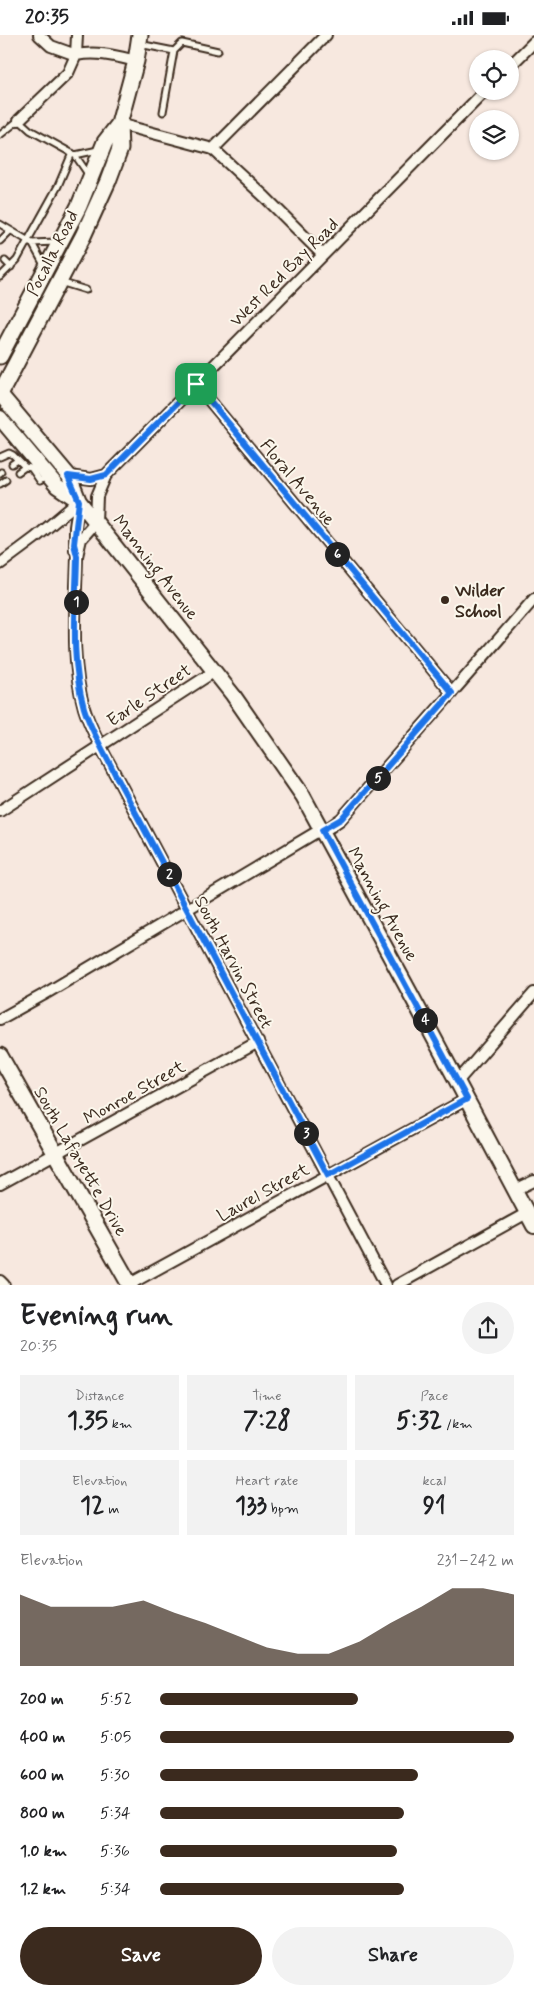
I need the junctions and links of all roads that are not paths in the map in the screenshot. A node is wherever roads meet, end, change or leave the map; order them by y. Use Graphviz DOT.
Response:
graph roads {
  1 [pos="39,35"];
  2 [pos="77,35"];
  3 [pos="326,35"];
  4 [pos="140,39"];
  5 [pos="533,41"];
  6 [pos="174,51"];
  7 [pos="218,51"];
  8 [pos="76,55"];
  9 [pos="519,56"];
  10 [pos="136,61"];
  11 [pos="476,100"];
  12 [pos="164,112"];
  13 [pos="20,120"];
  14 [pos="119,124"];
  15 [pos="0,135"];
  16 [pos="103,148"];
  17 [pos="213,149"];
  18 [pos="73,154"];
  19 [pos="91,179"];
  20 [pos="0,224"];
  21 [pos="10,231"];
  22 [pos="0,241"];
  23 [pos="61,241"];
  24 [pos="30,242"];
  25 [pos="323,255"];
  26 [pos="5,261"];
  27 [pos="11,267"];
  28 [pos="46,269"];
  29 [pos="0,276"];
  30 [pos="59,281"];
  31 [pos="86,290"];
  32 [pos="0,356"];
  33 [pos="196,384"];
  34 [pos="0,394"];
  35 [pos="0,418"];
  36 [pos="18,451"];
  37 [pos="0,457"];
  38 [pos="18,460"];
  39 [pos="12,465"];
  40 [pos="25,467"];
  41 [pos="18,472"];
  42 [pos="48,475"];
  43 [pos="106,475"];
  44 [pos="68,476"];
  45 [pos="6,480"];
  46 [pos="0,484"];
  47 [pos="79,501"];
  48 [pos="96,521"];
  49 [pos="77,556"];
  50 [pos="0,564"];
  51 [pos="534,599"];
  52 [pos="215,671"];
  53 [pos="452,693"];
  54 [pos="101,746"];
  55 [pos="0,811"];
  56 [pos="322,830"];
  57 [pos="187,909"];
  58 [pos="534,993"];
  59 [pos="0,1019"];
  60 [pos="258,1042"];
  61 [pos="0,1056"];
  62 [pos="458,1082"];
  63 [pos="467,1099"];
  64 [pos="56,1154"];
  65 [pos="328,1175"];
  66 [pos="534,1181"];
  67 [pos="0,1184"];
  68 [pos="515,1190"];
  69 [pos="527,1213"];
  70 [pos="534,1226"];
  71 [pos="0,1281"];
  72 [pos="4,1285"];
  73 [pos="129,1285"];
  74 [pos="386,1285"];
  75 [pos="397,1285"];
  1 -- 8 [label="street"];
  2 -- 8 [label="street"];
  3 -- 17 [label="street"];
  4 -- 6 [label="lane"];
  4 -- 10 [label="main road, Pocalla Road"];
  5 -- 9 [label="street"];
  6 -- 7 [label="lane"];
  6 -- 12 [label="lane"];
  8 -- 10 [label="street"];
  8 -- 13 [label="street"];
  10 -- 14 [label="main road, Pocalla Road"];
  11 -- 25 [label="street, West Red Bay Road"];
  13 -- 15 [label="lane"];
  13 -- 18 [label="lane"];
  14 -- 16 [label="main road, Pocalla Road"];
  14 -- 17 [label="street"];
  14 -- 30 [label="main road, Pocalla Road"];
  16 -- 18 [label="lane"];
  16 -- 19 [label="main road, Pocalla Road"];
  17 -- 25 [label="street"];
  18 -- 19 [label="lane"];
  18 -- 24 [label="lane"];
  19 -- 23 [label="main road, Pocalla Road"];
  20 -- 21 [label="lane"];
  21 -- 22 [label="lane"];
  21 -- 24 [label="lane"];
  23 -- 24 [label="lane"];
  23 -- 28 [label="main road, Pocalla Road"];
  24 -- 27 [label="lane"];
  24 -- 28 [label="lane"];
  25 -- 33 [label="street, West Red Bay Road"];
  26 -- 27 [label="lane"];
  27 -- 29 [label="lane"];
  28 -- 32 [label="main road, Pocalla Road"];
  30 -- 31 [label="lane"];
  30 -- 34 [label="main road, Pocalla Road"];
  33 -- 43 [label="street, West Red Bay Road"];
  33 -- 53 [label="street, Floral Avenue"];
  34 -- 44 [label="main road, Manning Avenue"];
  35 -- 36 [label="main road, Manning Avenue"];
  36 -- 37 [label="lane"];
  36 -- 38 [label="lane"];
  36 -- 42 [label="main road, Manning Avenue"];
  38 -- 39 [label="lane"];
  38 -- 40 [label="lane"];
  40 -- 41 [label="lane"];
  40 -- 42 [label="lane"];
  42 -- 47 [label="main road, Manning Avenue"];
  43 -- 44 [label="street"];
  43 -- 48 [label="street, West Red Bay Road"];
  44 -- 47 [label="main road, Manning Avenue"];
  45 -- 46 [label="lane"];
  47 -- 48 [label="main road, Manning Avenue"];
  47 -- 49 [label="street, South Harvin Street"];
  47 -- 50 [label="street"];
  48 -- 49 [label="street, South Harvin Street"];
  48 -- 52 [label="main road, Manning Avenue"];
  49 -- 54 [label="street, South Harvin Street"];
  51 -- 53 [label="street"];
  52 -- 54 [label="street, Earle Street"];
  52 -- 56 [label="main road, Manning Avenue"];
  53 -- 56 [label="street"];
  54 -- 55 [label="street, Earle Street"];
  54 -- 57 [label="street, South Harvin Street"];
  56 -- 57 [label="street"];
  56 -- 62 [label="main road, Manning Avenue"];
  57 -- 59 [label="street"];
  57 -- 60 [label="street, South Harvin Street"];
  58 -- 62 [label="street"];
  60 -- 64 [label="street, Monroe Street"];
  60 -- 65 [label="street, South Harvin Street"];
  61 -- 64 [label="main road, South Lafayette Drive"];
  62 -- 63 [label="main road, Manning Avenue"];
  63 -- 65 [label="street, Laurel Street"];
  63 -- 68 [label="main road, Manning Avenue"];
  64 -- 67 [label="street, Monroe Street"];
  64 -- 73 [label="main road, South Lafayette Drive"];
  65 -- 73 [label="street, Laurel Street"];
  65 -- 74 [label="street, South Harvin Street"];
  66 -- 68 [label="street"];
  68 -- 69 [label="main road, Manning Avenue"];
  69 -- 70 [label="main road, Manning Avenue"];
  69 -- 75 [label="street"];
  71 -- 72 [label="street"];
}
